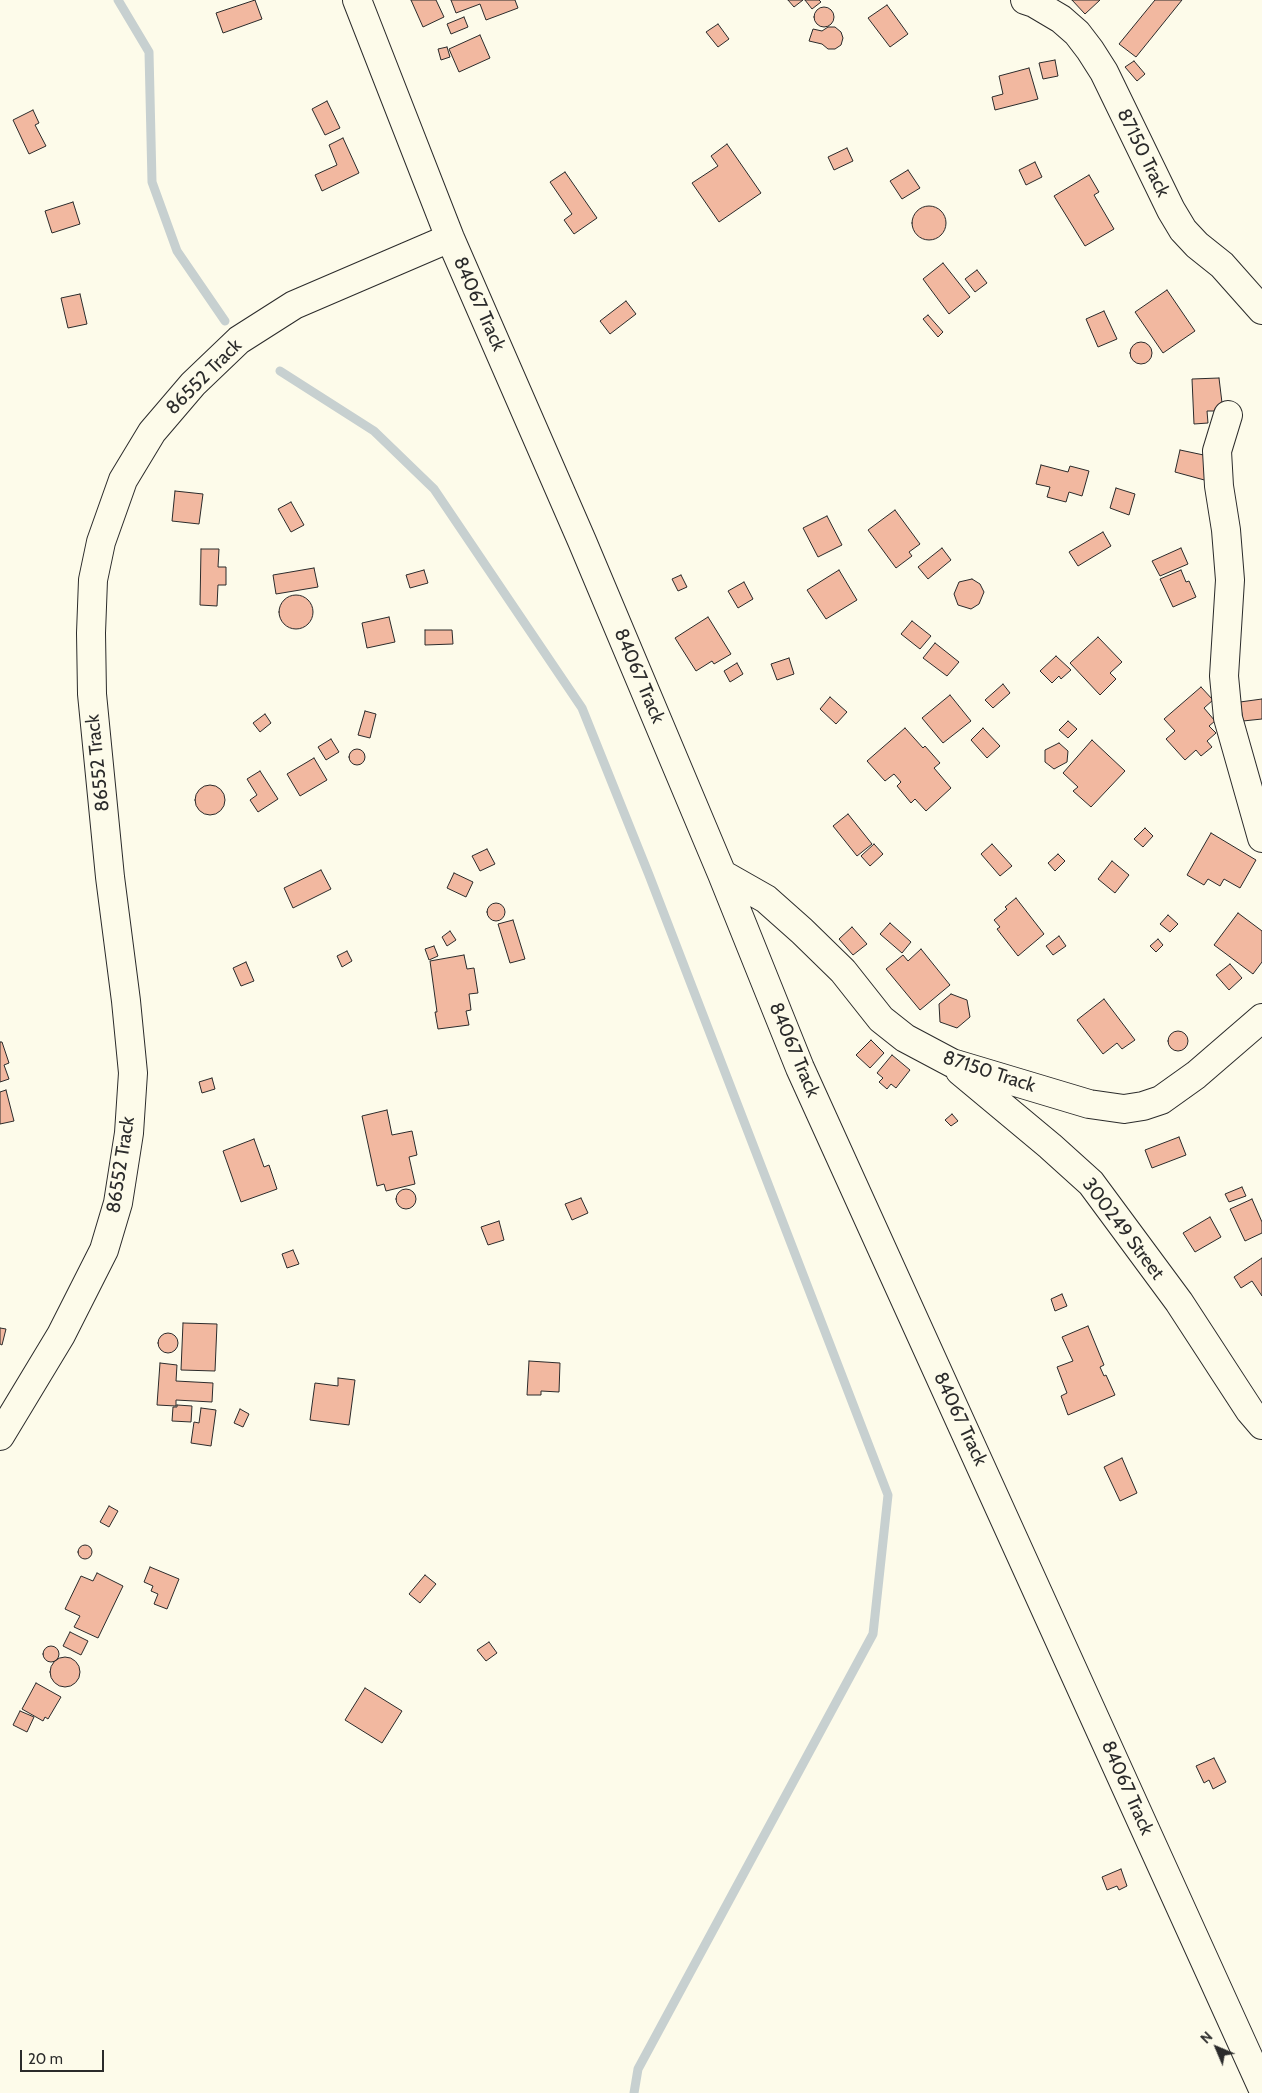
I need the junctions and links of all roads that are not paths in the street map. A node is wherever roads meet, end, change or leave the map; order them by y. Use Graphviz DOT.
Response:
graph roads {
  1 [pos="357,0"];
  2 [pos="1032,1"];
  3 [pos="450,238"];
  4 [pos="1262,310"];
  5 [pos="1228,415"];
  6 [pos="1262,838"];
  7 [pos="722,874"];
  8 [pos="1262,1018"];
  9 [pos="952,1063"];
  10 [pos="1262,1425"];
  11 [pos="0,1436"];
  12 [pos="1262,2087"];
  1 -- 3 [label="street, 84067 Track"];
  2 -- 4 [label="street, 87150 Track"];
  3 -- 7 [label="street, 84067 Track"];
  3 -- 11 [label="street, 86552 Track"];
  5 -- 6 [label="street"];
  7 -- 9 [label="street, 87150 Track"];
  7 -- 12 [label="street, 84067 Track"];
  8 -- 9 [label="street, 87150 Track"];
  9 -- 10 [label="street, 300249 Street"];
}
